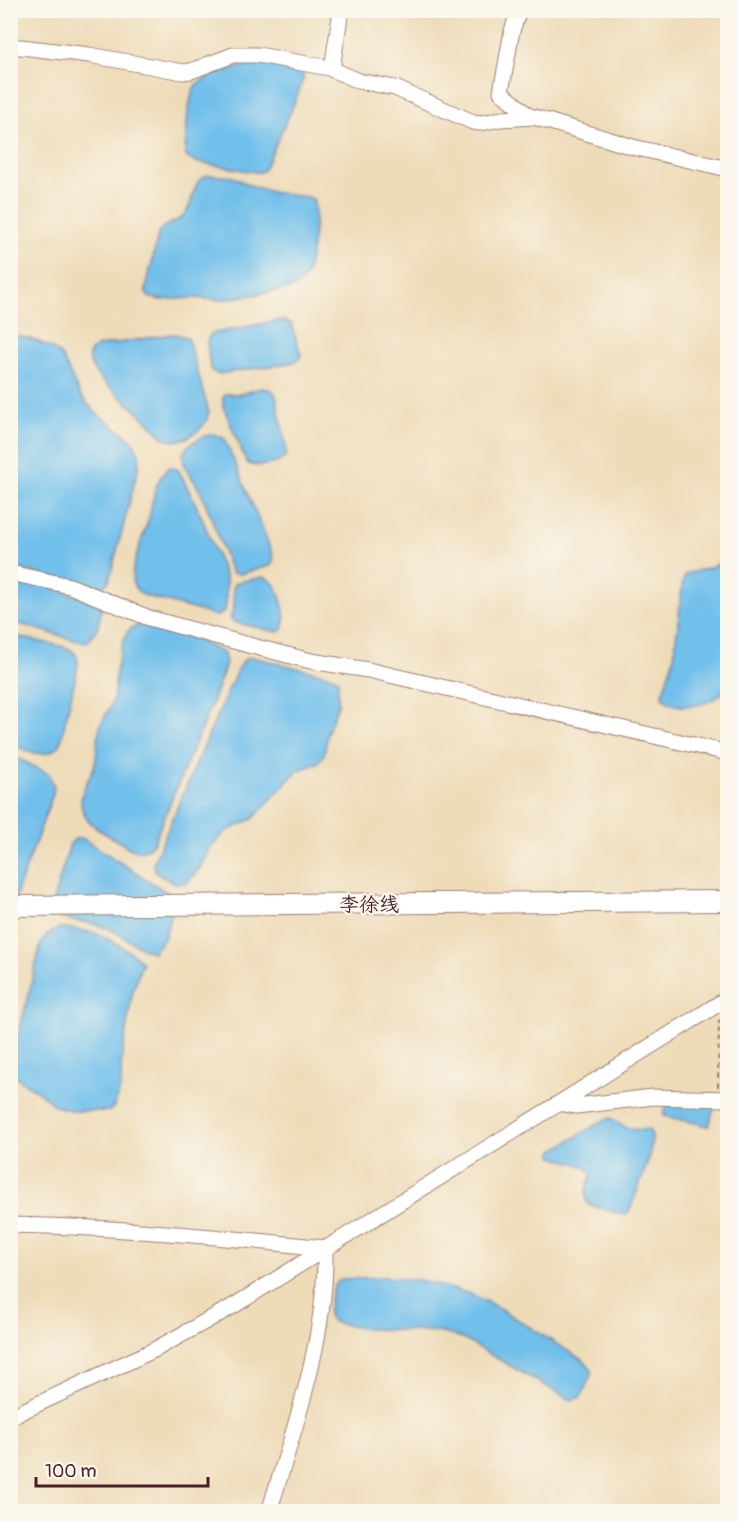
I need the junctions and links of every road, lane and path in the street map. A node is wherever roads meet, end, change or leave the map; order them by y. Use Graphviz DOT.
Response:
graph roads {
  1 [pos="341,10"];
  2 [pos="519,10"];
  3 [pos="10,47"];
  4 [pos="332,69"];
  5 [pos="530,117"];
  6 [pos="728,169"];
  7 [pos="10,573"];
  8 [pos="728,753"];
  9 [pos="728,901"];
  10 [pos="10,906"];
  11 [pos="723,1000"];
  12 [pos="723,1099"];
  13 [pos="559,1103"];
  14 [pos="10,1225"];
  15 [pos="325,1248"];
  16 [pos="10,1417"];
  17 [pos="269,1512"];
  1 -- 4 [label="street"];
  2 -- 5 [label="street"];
  3 -- 4 [label="street"];
  4 -- 5 [label="street"];
  5 -- 6 [label="street"];
  7 -- 8 [label="street"];
  9 -- 10 [label="main road, 李徐线"];
  11 -- 12 [label="path"];
  11 -- 13 [label="street"];
  12 -- 13 [label="street"];
  13 -- 15 [label="street"];
  14 -- 15 [label="street"];
  15 -- 16 [label="street"];
  15 -- 17 [label="street"];
}
